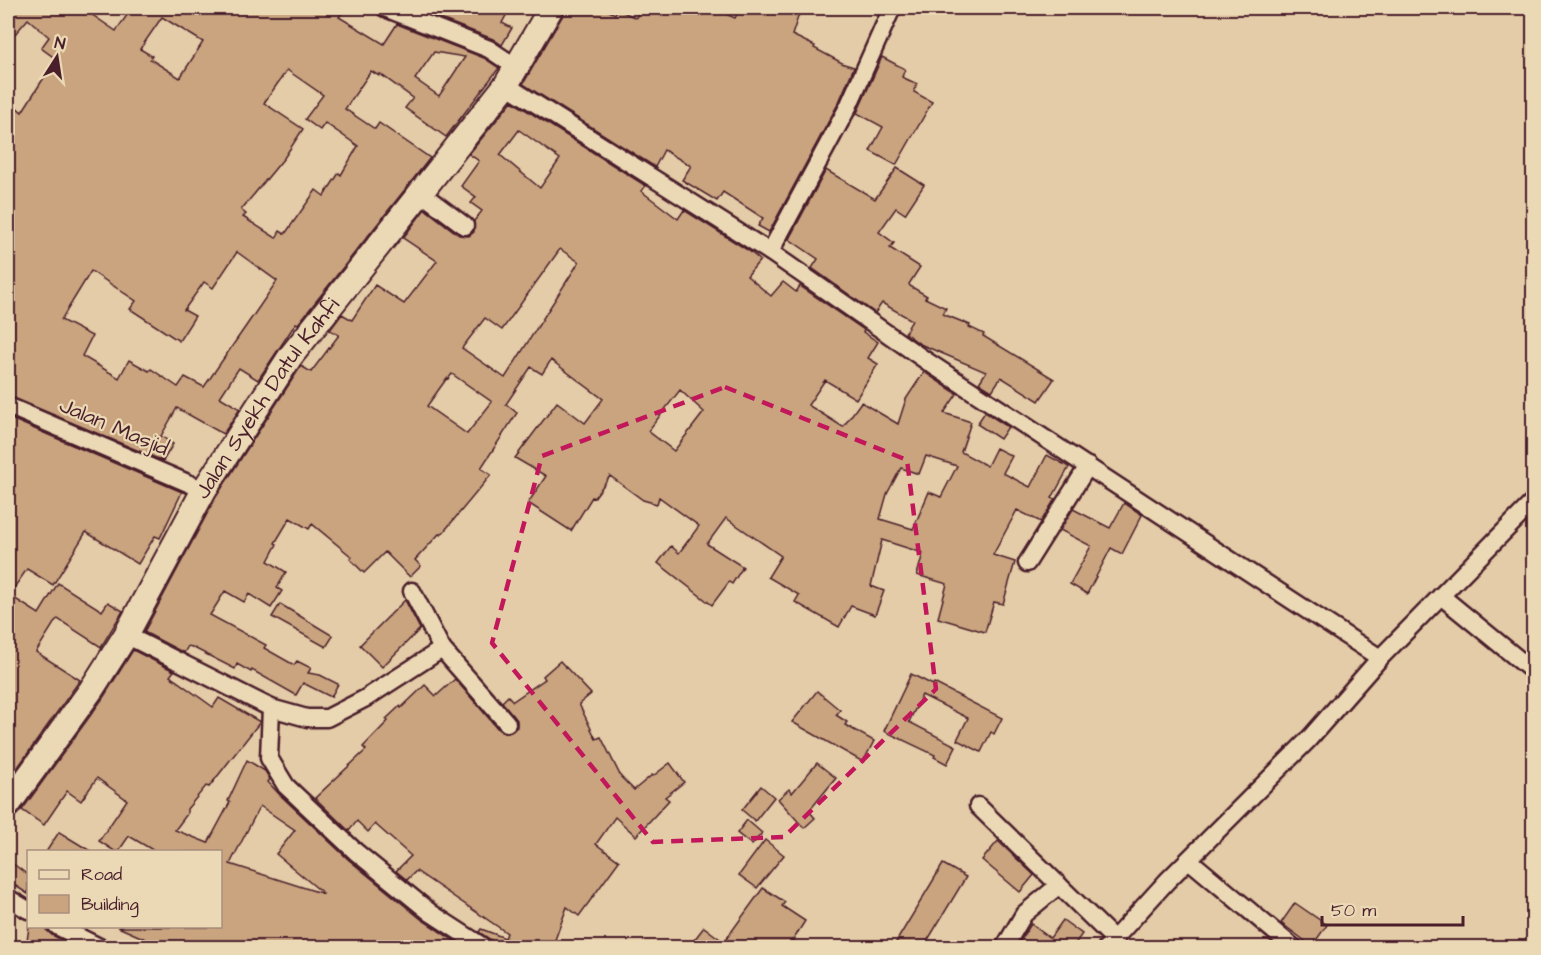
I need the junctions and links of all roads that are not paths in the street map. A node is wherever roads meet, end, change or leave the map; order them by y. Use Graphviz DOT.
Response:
graph roads {
  1 [pos="385,8"];
  2 [pos="551,8"];
  3 [pos="892,8"];
  4 [pos="511,76"];
  5 [pos="421,193"];
  6 [pos="465,226"];
  7 [pos="770,252"];
  8 [pos="8,406"];
  9 [pos="1088,466"];
  10 [pos="204,490"];
  11 [pos="1533,501"];
  12 [pos="1027,563"];
  13 [pos="412,591"];
  14 [pos="1441,596"];
  15 [pos="126,635"];
  16 [pos="442,649"];
  17 [pos="1380,658"];
  18 [pos="1533,672"];
  19 [pos="271,708"];
  20 [pos="507,723"];
  21 [pos="8,805"];
  22 [pos="978,806"];
  23 [pos="1189,860"];
  24 [pos="1059,885"];
  25 [pos="8,898"];
  26 [pos="27,909"];
  27 [pos="59,928"];
  28 [pos="1110,943"];
  29 [pos="101,948"];
  30 [pos="485,948"];
  31 [pos="1004,948"];
  32 [pos="1294,948"];
  1 -- 4 [label="street"];
  2 -- 4 [label="street, Jalan Syekh Datul Kahfi"];
  3 -- 7 [label="street"];
  4 -- 5 [label="street, Jalan Syekh Datul Kahfi"];
  4 -- 7 [label="street"];
  5 -- 6 [label="street"];
  5 -- 10 [label="street, Jalan Syekh Datul Kahfi"];
  7 -- 9 [label="street"];
  8 -- 10 [label="street, Jalan Masjid"];
  9 -- 12 [label="street"];
  9 -- 17 [label="street"];
  10 -- 15 [label="street, Jalan Syekh Datul Kahfi"];
  11 -- 14 [label="street"];
  13 -- 16 [label="street"];
  14 -- 17 [label="street"];
  14 -- 18 [label="street"];
  15 -- 19 [label="street"];
  15 -- 21 [label="street, Jalan Syekh Datul Kahfi"];
  16 -- 19 [label="street"];
  16 -- 20 [label="street"];
  17 -- 23 [label="street"];
  19 -- 30 [label="street"];
  22 -- 24 [label="street"];
  23 -- 28 [label="street"];
  23 -- 32 [label="street"];
  24 -- 28 [label="street"];
  24 -- 31 [label="street"];
  25 -- 26 [label="street"];
  27 -- 29 [label="street"];
}
